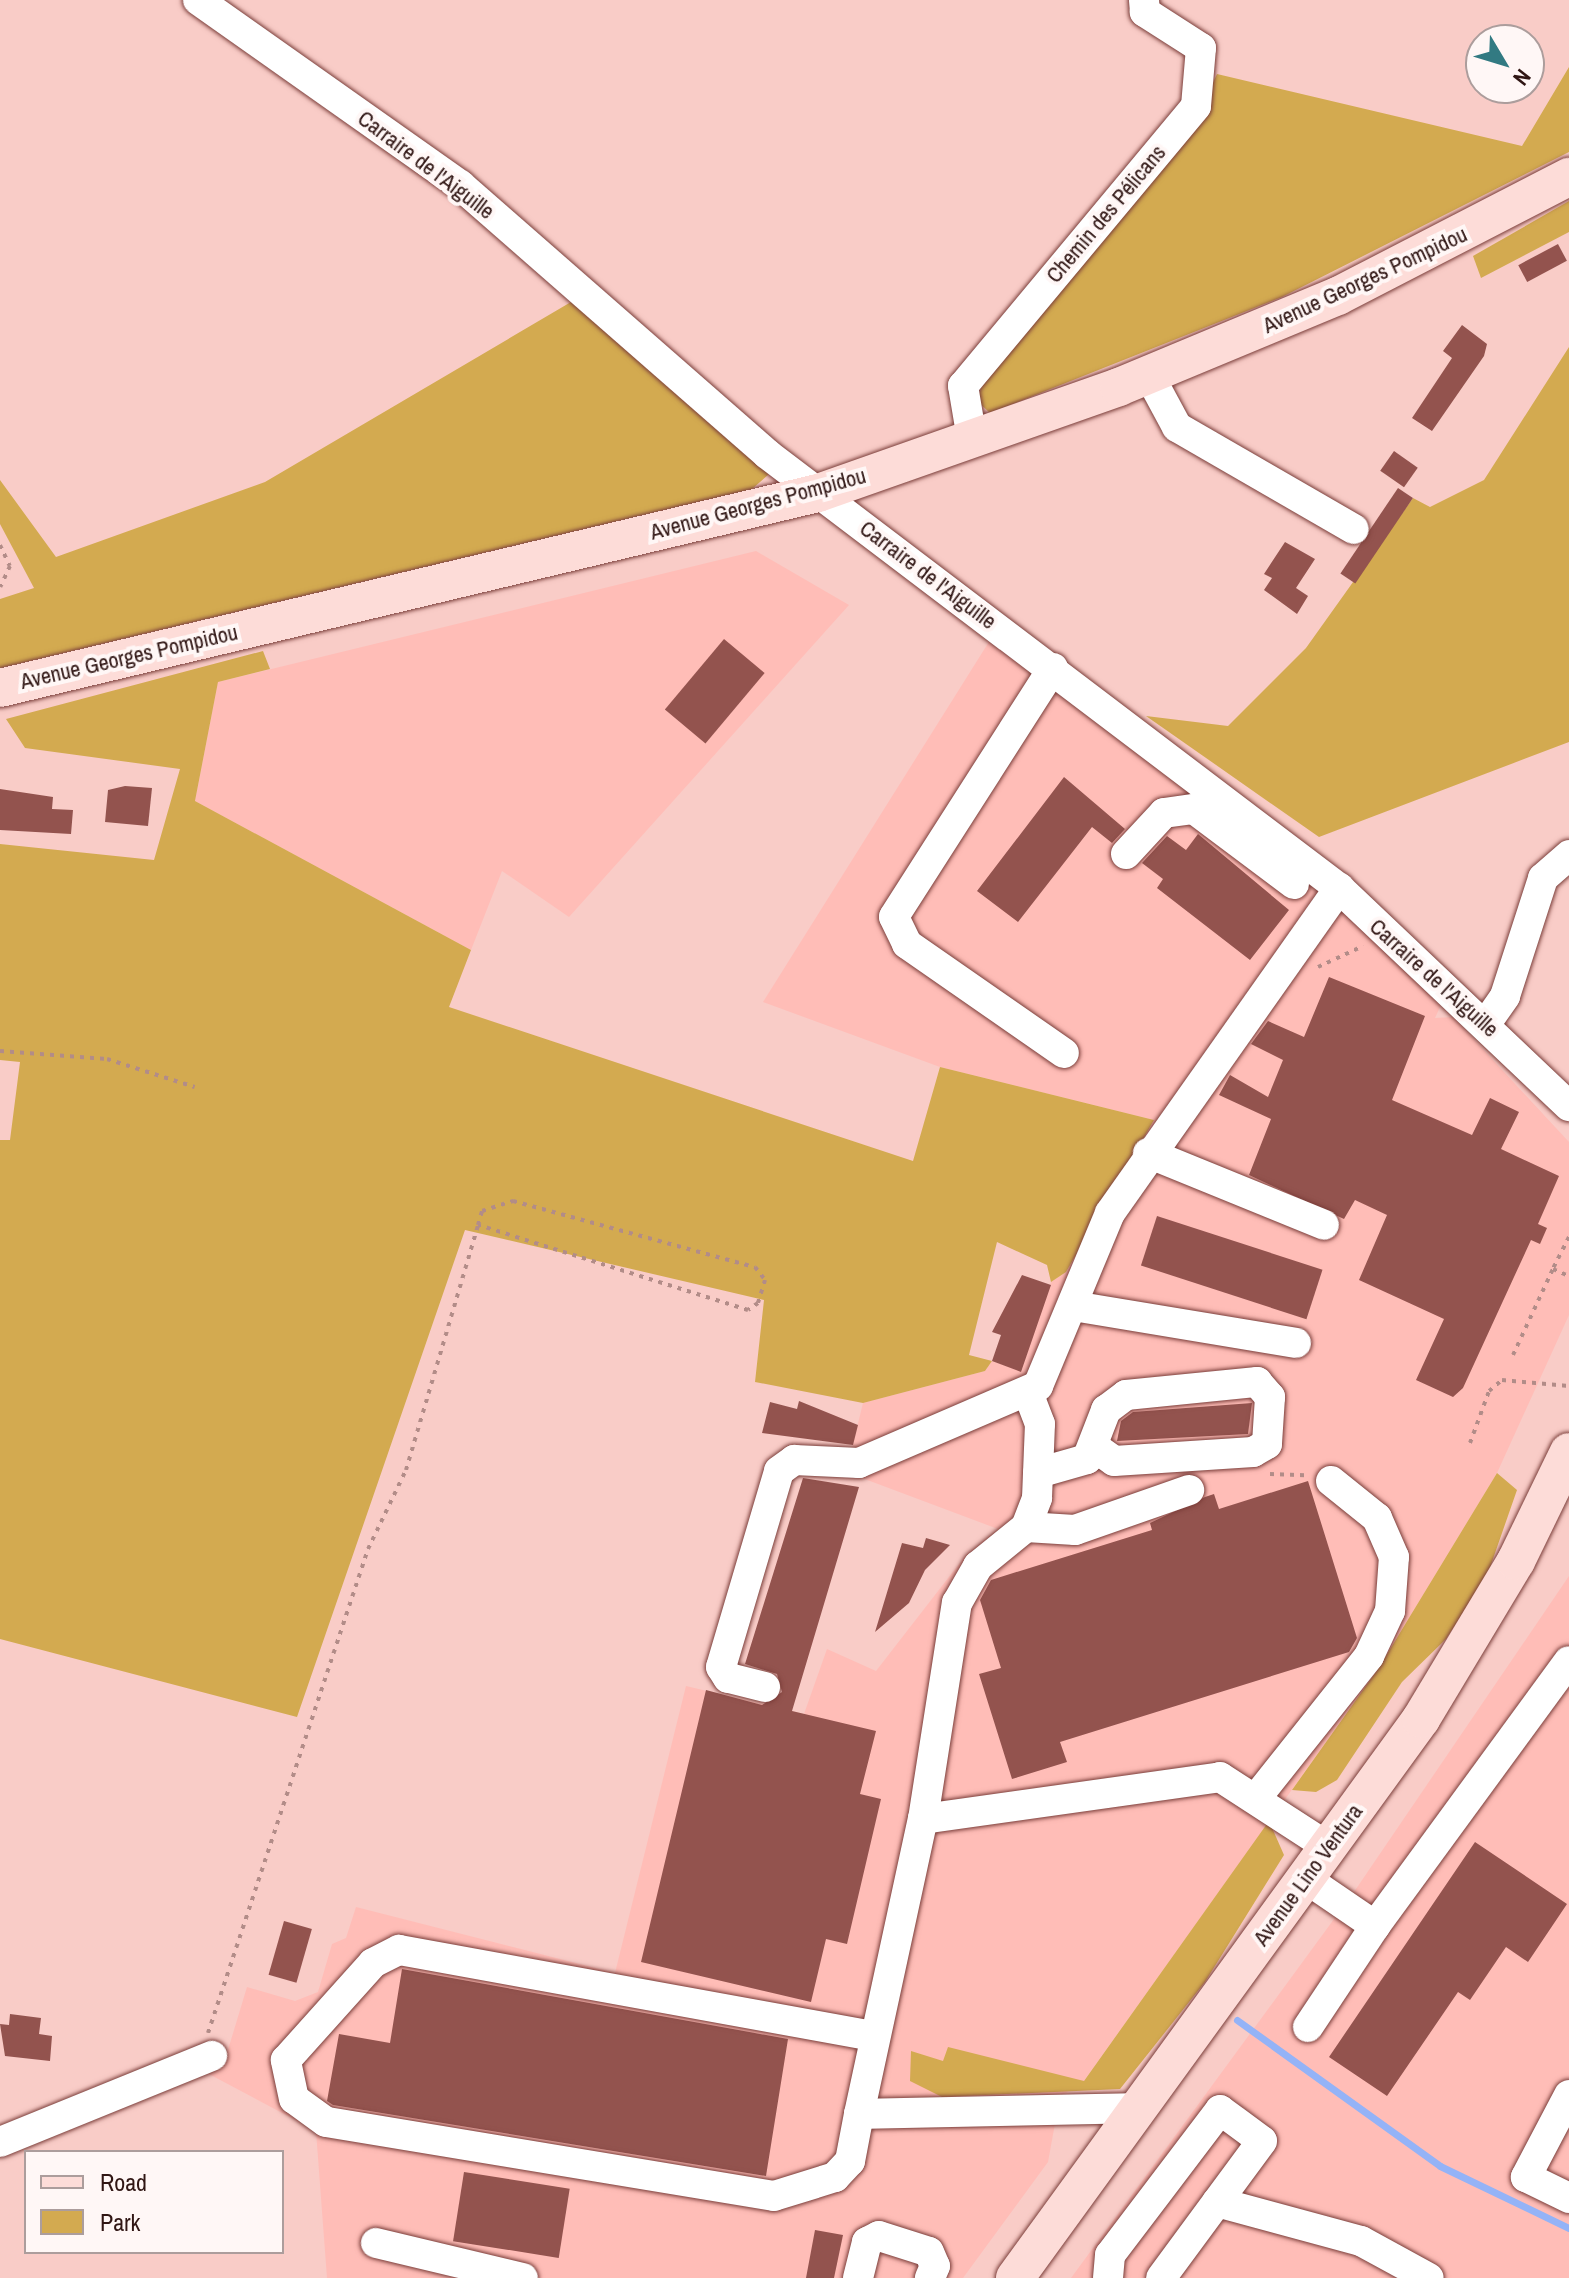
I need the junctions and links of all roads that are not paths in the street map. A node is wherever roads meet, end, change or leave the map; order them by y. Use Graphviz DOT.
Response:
graph roads {
  1 [pos="198,0"];
  2 [pos="1144,0"];
  3 [pos="1569,177"];
  4 [pos="1149,375"];
  5 [pos="972,439"];
  6 [pos="818,493"];
  7 [pos="1354,529"];
  8 [pos="1053,668"];
  9 [pos="0,688"];
  10 [pos="1254,838"];
  11 [pos="1126,854"];
  12 [pos="1569,855"];
  13 [pos="1294,884"];
  14 [pos="1339,888"];
  15 [pos="1485,1025"];
  16 [pos="1064,1053"];
  17 [pos="1569,1106"];
  18 [pos="1148,1153"];
  19 [pos="1324,1225"];
  20 [pos="1073,1306"];
  21 [pos="1296,1343"];
  22 [pos="1028,1393"];
  23 [pos="1096,1448"];
  24 [pos="1569,1452"];
  25 [pos="1038,1473"];
  26 [pos="1331,1481"];
  27 [pos="1189,1490"];
  28 [pos="1026,1527"];
  29 [pos="1569,1661"];
  30 [pos="765,1687"];
  31 [pos="1257,1797"];
  32 [pos="923,1819"];
  33 [pos="1328,1847"];
  34 [pos="1305,1878"];
  35 [pos="1375,1926"];
  36 [pos="1308,2027"];
  37 [pos="873,2036"];
  38 [pos="203,2060"];
  39 [pos="1569,2095"];
  40 [pos="1140,2108"];
  41 [pos="859,2114"];
  42 [pos="0,2142"];
  43 [pos="1569,2198"];
  44 [pos="1217,2202"];
  45 [pos="376,2243"];
  46 [pos="523,2278"];
  47 [pos="858,2278"];
  48 [pos="930,2278"];
  49 [pos="1015,2278"];
  50 [pos="1108,2278"];
  51 [pos="1161,2278"];
  52 [pos="1429,2278"];
  1 -- 6 [label="street, Carraire de l'Aiguille"];
  2 -- 5 [label="street, Chemin des Pélicans"];
  3 -- 4 [label="main road, Avenue Georges Pompidou"];
  4 -- 5 [label="main road, Avenue Georges Pompidou"];
  4 -- 7 [label="street"];
  5 -- 6 [label="main road, Avenue Georges Pompidou"];
  6 -- 8 [label="street, Carraire de l'Aiguille"];
  6 -- 9 [label="main road, Avenue Georges Pompidou"];
  8 -- 10 [label="street, Carraire de l'Aiguille"];
  8 -- 16 [label="street"];
  10 -- 11 [label="street"];
  10 -- 13 [label="street"];
  10 -- 14 [label="street, Carraire de l'Aiguille"];
  12 -- 15 [label="street"];
  14 -- 15 [label="street, Carraire de l'Aiguille"];
  14 -- 18 [label="street"];
  15 -- 17 [label="street, Carraire de l'Aiguille"];
  18 -- 19 [label="street"];
  18 -- 20 [label="street"];
  20 -- 21 [label="street"];
  20 -- 22 [label="street"];
  22 -- 25 [label="street"];
  22 -- 30 [label="street"];
  23 -- 23 [label="street"];
  23 -- 25 [label="street"];
  24 -- 33 [label="main road, Avenue Lino Ventura"];
  25 -- 28 [label="street"];
  26 -- 31 [label="street"];
  27 -- 28 [label="street"];
  28 -- 32 [label="street"];
  29 -- 35 [label="street"];
  31 -- 32 [label="street"];
  31 -- 33 [label="street"];
  32 -- 37 [label="street"];
  33 -- 34 [label="main road, Avenue Lino Ventura"];
  34 -- 35 [label="street"];
  34 -- 40 [label="main road, Avenue Lino Ventura"];
  35 -- 36 [label="street"];
  37 -- 41 [label="street"];
  37 -- 41 [label="street"];
  38 -- 42 [label="street"];
  39 -- 43 [label="street"];
  40 -- 41 [label="street"];
  40 -- 49 [label="main road, Avenue Lino Ventura"];
  44 -- 50 [label="street"];
  44 -- 51 [label="street"];
  44 -- 52 [label="street"];
  45 -- 46 [label="street"];
  47 -- 48 [label="street"];
}
